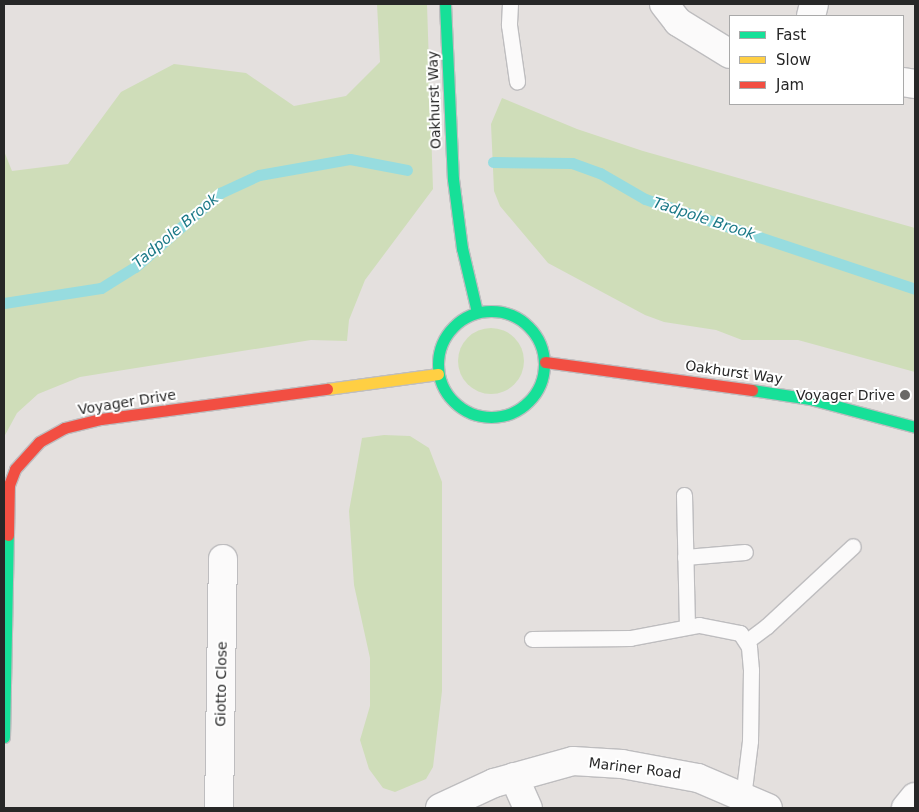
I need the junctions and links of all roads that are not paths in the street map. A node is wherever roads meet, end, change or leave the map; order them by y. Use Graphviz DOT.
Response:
graph roads {
  1 [pos="446,4"];
  2 [pos="510,4"];
  3 [pos="664,4"];
  4 [pos="729,53"];
  5 [pos="517,81"];
  6 [pos="477,312"];
  7 [pos="545,362"];
  8 [pos="438,374"];
  9 [pos="915,427"];
  10 [pos="684,495"];
  11 [pos="853,546"];
  12 [pos="745,552"];
  13 [pos="685,557"];
  14 [pos="223,559"];
  15 [pos="687,626"];
  16 [pos="532,639"];
  17 [pos="747,641"];
  18 [pos="4,738"];
  19 [pos="514,777"];
  20 [pos="915,797"];
  21 [pos="755,803"];
  22 [pos="219,808"];
  23 [pos="440,808"];
  24 [pos="528,808"];
  25 [pos="906,808"];
  1 -- 6 [label="street, Oakhurst Way"];
  2 -- 5 [label="lane"];
  3 -- 4 [label="street"];
  6 -- 7 [label="street"];
  6 -- 8 [label="street"];
  7 -- 8 [label="street"];
  7 -- 9 [label="street, Oakhurst Way"];
  8 -- 18 [label="street, Voyager Drive"];
  10 -- 13 [label="lane"];
  11 -- 17 [label="lane"];
  12 -- 13 [label="lane"];
  13 -- 15 [label="lane"];
  14 -- 22 [label="street, Giotto Close"];
  15 -- 16 [label="lane"];
  15 -- 17 [label="lane"];
  17 -- 21 [label="lane, Mariner Road"];
  19 -- 21 [label="street, Mariner Road"];
  19 -- 23 [label="street, Mariner Road"];
  19 -- 24 [label="street"];
  20 -- 25 [label="street"];
}
